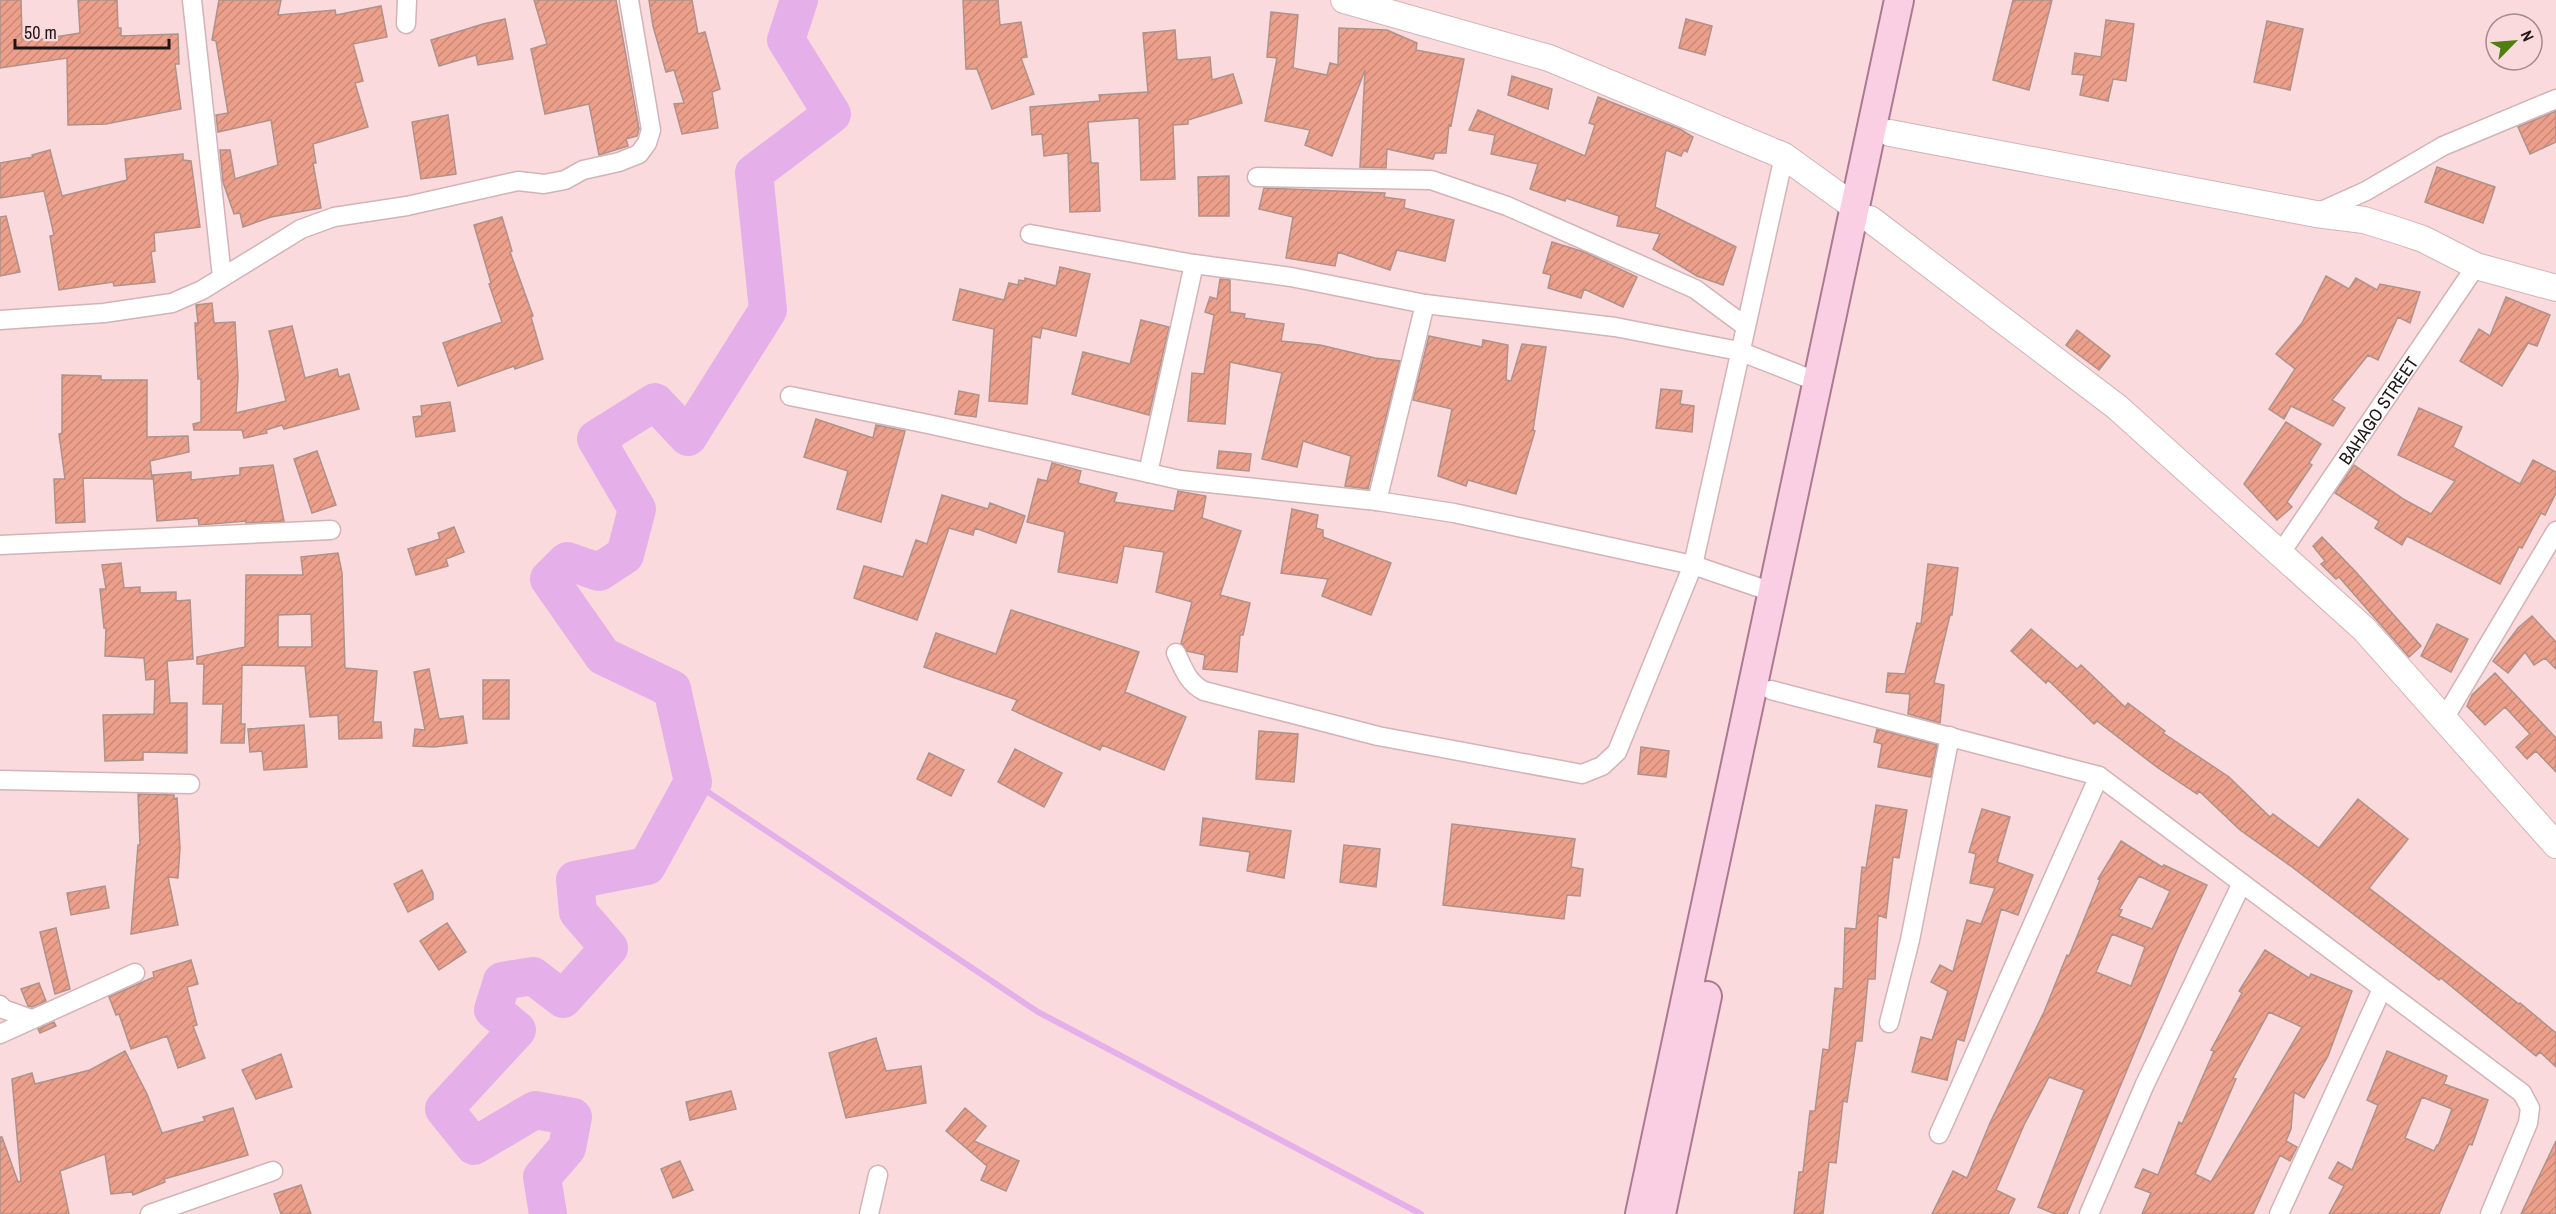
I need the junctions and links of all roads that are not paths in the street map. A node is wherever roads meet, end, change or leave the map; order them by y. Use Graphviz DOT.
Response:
graph roads {
  1 [pos="192,0"];
  2 [pos="407,0"];
  3 [pos="630,0"];
  4 [pos="1344,0"];
  5 [pos="1899,0"];
  6 [pos="1918,0"];
  7 [pos="1369,4"];
  8 [pos="406,24"];
  9 [pos="2556,99"];
  10 [pos="1890,133"];
  11 [pos="1784,156"];
  12 [pos="1257,177"];
  13 [pos="1863,213"];
  14 [pos="2316,214"];
  15 [pos="1030,234"];
  16 [pos="1194,264"];
  17 [pos="2476,266"];
  18 [pos="222,277"];
  19 [pos="2556,288"];
  20 [pos="1425,304"];
  21 [pos="0,320"];
  22 [pos="1745,326"];
  23 [pos="1739,351"];
  24 [pos="1818,382"];
  25 [pos="790,396"];
  26 [pos="1148,473"];
  27 [pos="1377,501"];
  28 [pos="331,530"];
  29 [pos="2556,531"];
  30 [pos="0,545"];
  31 [pos="2280,554"];
  32 [pos="1693,565"];
  33 [pos="1772,592"];
  34 [pos="1176,653"];
  35 [pos="1771,690"];
  36 [pos="2444,719"];
  37 [pos="1950,736"];
  38 [pos="2099,776"];
  39 [pos="0,780"];
  40 [pos="190,784"];
  41 [pos="2556,845"];
  42 [pos="2242,883"];
  43 [pos="135,973"];
  44 [pos="2382,989"];
  45 [pos="0,1005"];
  46 [pos="31,1019"];
  47 [pos="1889,1023"];
  48 [pos="0,1034"];
  49 [pos="1939,1134"];
  50 [pos="273,1171"];
  51 [pos="878,1175"];
  52 [pos="150,1214"];
  53 [pos="869,1214"];
  54 [pos="1640,1214"];
  55 [pos="1662,1214"];
  56 [pos="2089,1214"];
  57 [pos="2279,1214"];
  58 [pos="2490,1214"];
  1 -- 18 [label="street"];
  2 -- 8 [label="street"];
  3 -- 18 [label="street"];
  4 -- 7 [label="street"];
  5 -- 13 [label="main road"];
  6 -- 10 [label="main road"];
  7 -- 11 [label="street"];
  9 -- 14 [label="street"];
  10 -- 13 [label="main road"];
  10 -- 14 [label="street"];
  11 -- 13 [label="street"];
  11 -- 22 [label="street"];
  12 -- 22 [label="street"];
  13 -- 24 [label="main road"];
  13 -- 31 [label="street"];
  13 -- 35 [label="main road"];
  14 -- 17 [label="street"];
  15 -- 16 [label="street"];
  16 -- 20 [label="street"];
  16 -- 26 [label="street"];
  17 -- 19 [label="street"];
  17 -- 31 [label="street, BAHAGO STREET"];
  18 -- 21 [label="street"];
  20 -- 23 [label="street"];
  20 -- 27 [label="street"];
  22 -- 23 [label="street"];
  23 -- 24 [label="street"];
  23 -- 32 [label="street"];
  24 -- 33 [label="main road"];
  25 -- 26 [label="street"];
  26 -- 27 [label="street"];
  27 -- 32 [label="street"];
  28 -- 30 [label="street"];
  29 -- 36 [label="street"];
  31 -- 36 [label="street"];
  32 -- 33 [label="street"];
  32 -- 34 [label="street"];
  33 -- 54 [label="main road"];
  35 -- 37 [label="street"];
  35 -- 55 [label="main road"];
  36 -- 41 [label="street"];
  37 -- 38 [label="street"];
  37 -- 47 [label="street"];
  38 -- 42 [label="street"];
  38 -- 49 [label="street"];
  39 -- 40 [label="street"];
  42 -- 44 [label="street"];
  42 -- 56 [label="street"];
  43 -- 46 [label="street"];
  44 -- 57 [label="street"];
  44 -- 58 [label="street"];
  45 -- 46 [label="street"];
  46 -- 48 [label="street"];
  50 -- 52 [label="street"];
  51 -- 53 [label="street"];
}
